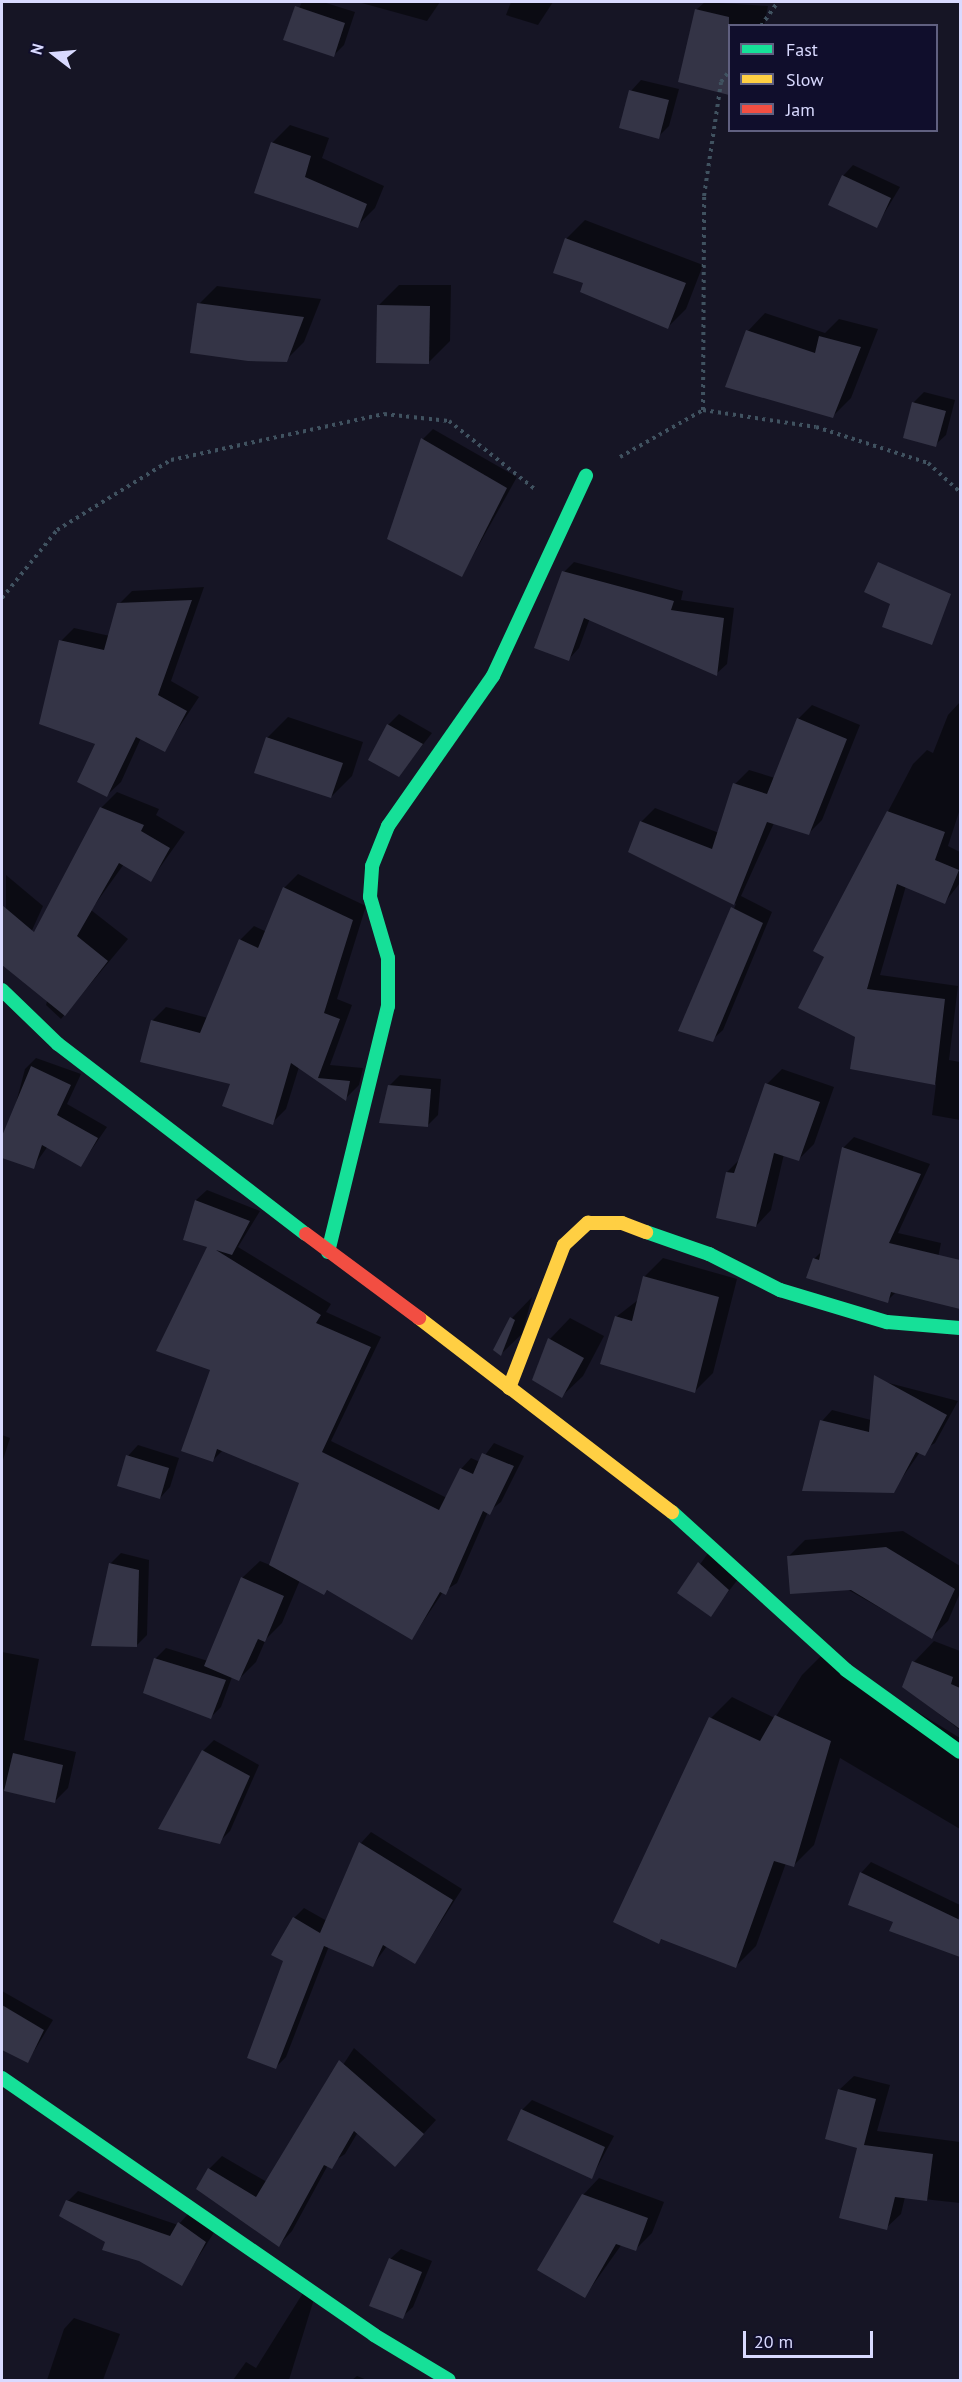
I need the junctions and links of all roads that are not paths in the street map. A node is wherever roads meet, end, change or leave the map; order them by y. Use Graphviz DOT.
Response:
graph roads {
  1 [pos="586,476"];
  2 [pos="2,990"];
  3 [pos="328,1252"];
  4 [pos="960,1328"];
  5 [pos="509,1388"];
  6 [pos="960,1752"];
  7 [pos="2,2078"];
  8 [pos="449,2380"];
  1 -- 3 [label="street"];
  2 -- 3 [label="street"];
  3 -- 5 [label="street"];
  4 -- 5 [label="street"];
  5 -- 6 [label="street"];
  7 -- 8 [label="street"];
}
